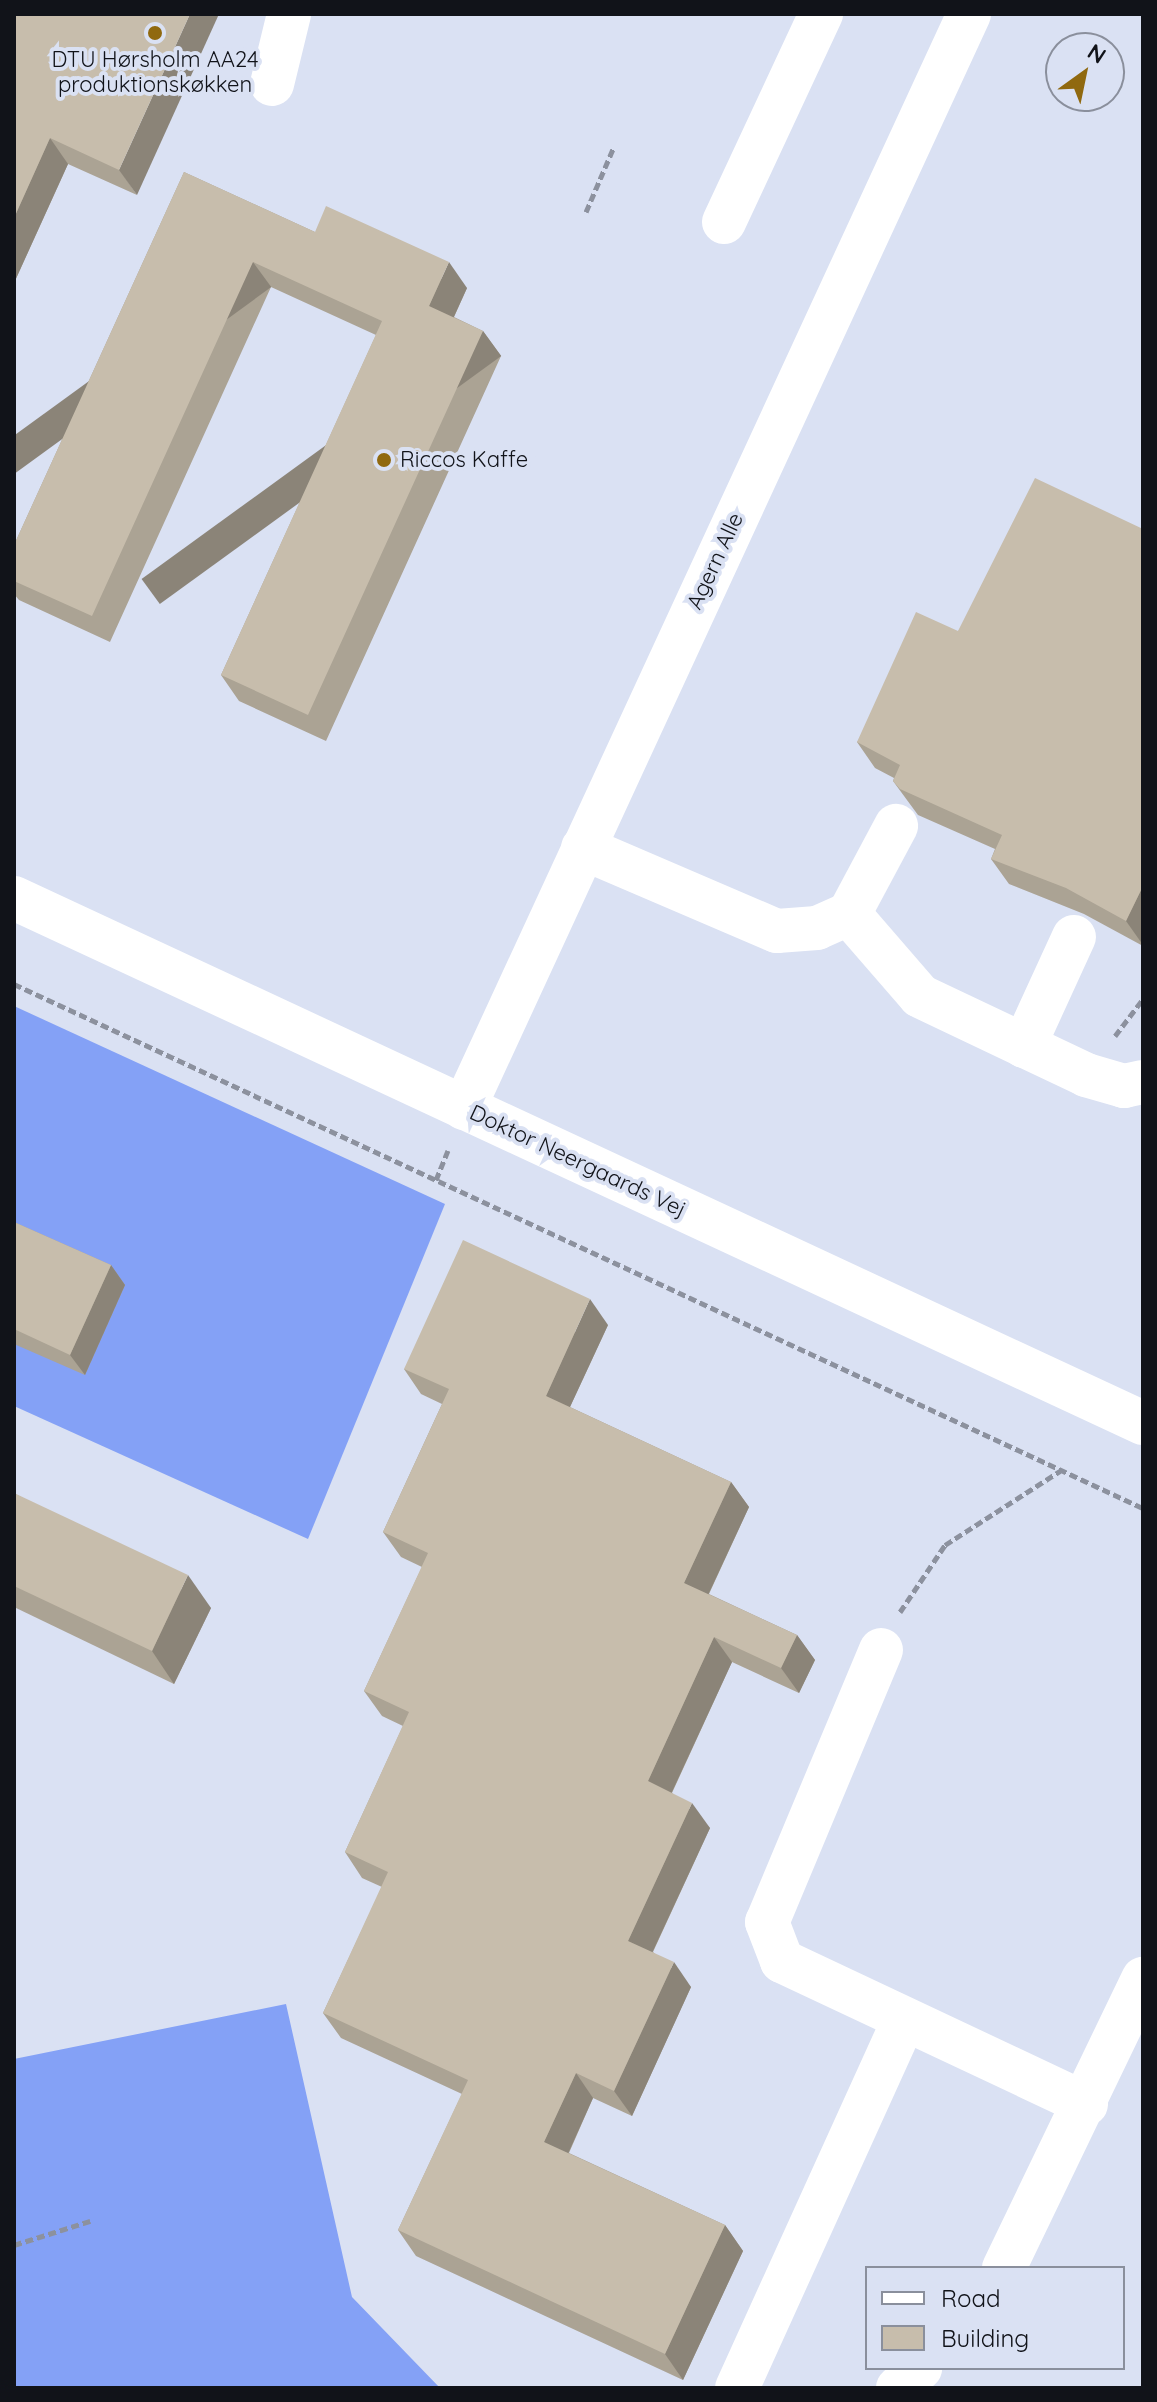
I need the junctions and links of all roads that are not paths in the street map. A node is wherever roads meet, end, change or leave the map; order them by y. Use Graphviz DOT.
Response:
graph roads {
  1 [pos="289,14"];
  2 [pos="821,14"];
  3 [pos="969,14"];
  4 [pos="272,84"];
  5 [pos="724,222"];
  6 [pos="896,826"];
  7 [pos="583,848"];
  8 [pos="14,898"];
  9 [pos="849,914"];
  10 [pos="1074,937"];
  11 [pos="1024,1046"];
  12 [pos="1143,1082"];
  13 [pos="464,1108"];
  14 [pos="1143,1423"];
  15 [pos="881,1650"];
  16 [pos="1143,1979"];
  17 [pos="903,2022"];
  18 [pos="1086,2104"];
  19 [pos="1005,2266"];
  20 [pos="918,2370"];
  21 [pos="737,2388"];
  22 [pos="898,2388"];
  1 -- 4 [label="street"];
  2 -- 5 [label="street"];
  3 -- 7 [label="street, Agern Alle"];
  6 -- 9 [label="street"];
  7 -- 9 [label="street"];
  7 -- 13 [label="street, Agern Alle"];
  8 -- 13 [label="street, Doktor Neergaards Vej"];
  9 -- 11 [label="street"];
  10 -- 11 [label="street"];
  11 -- 12 [label="street"];
  13 -- 14 [label="street, Doktor Neergaards Vej"];
  15 -- 17 [label="street"];
  16 -- 18 [label="street"];
  17 -- 18 [label="street"];
  17 -- 21 [label="street"];
  18 -- 19 [label="street"];
  20 -- 22 [label="street"];
}
